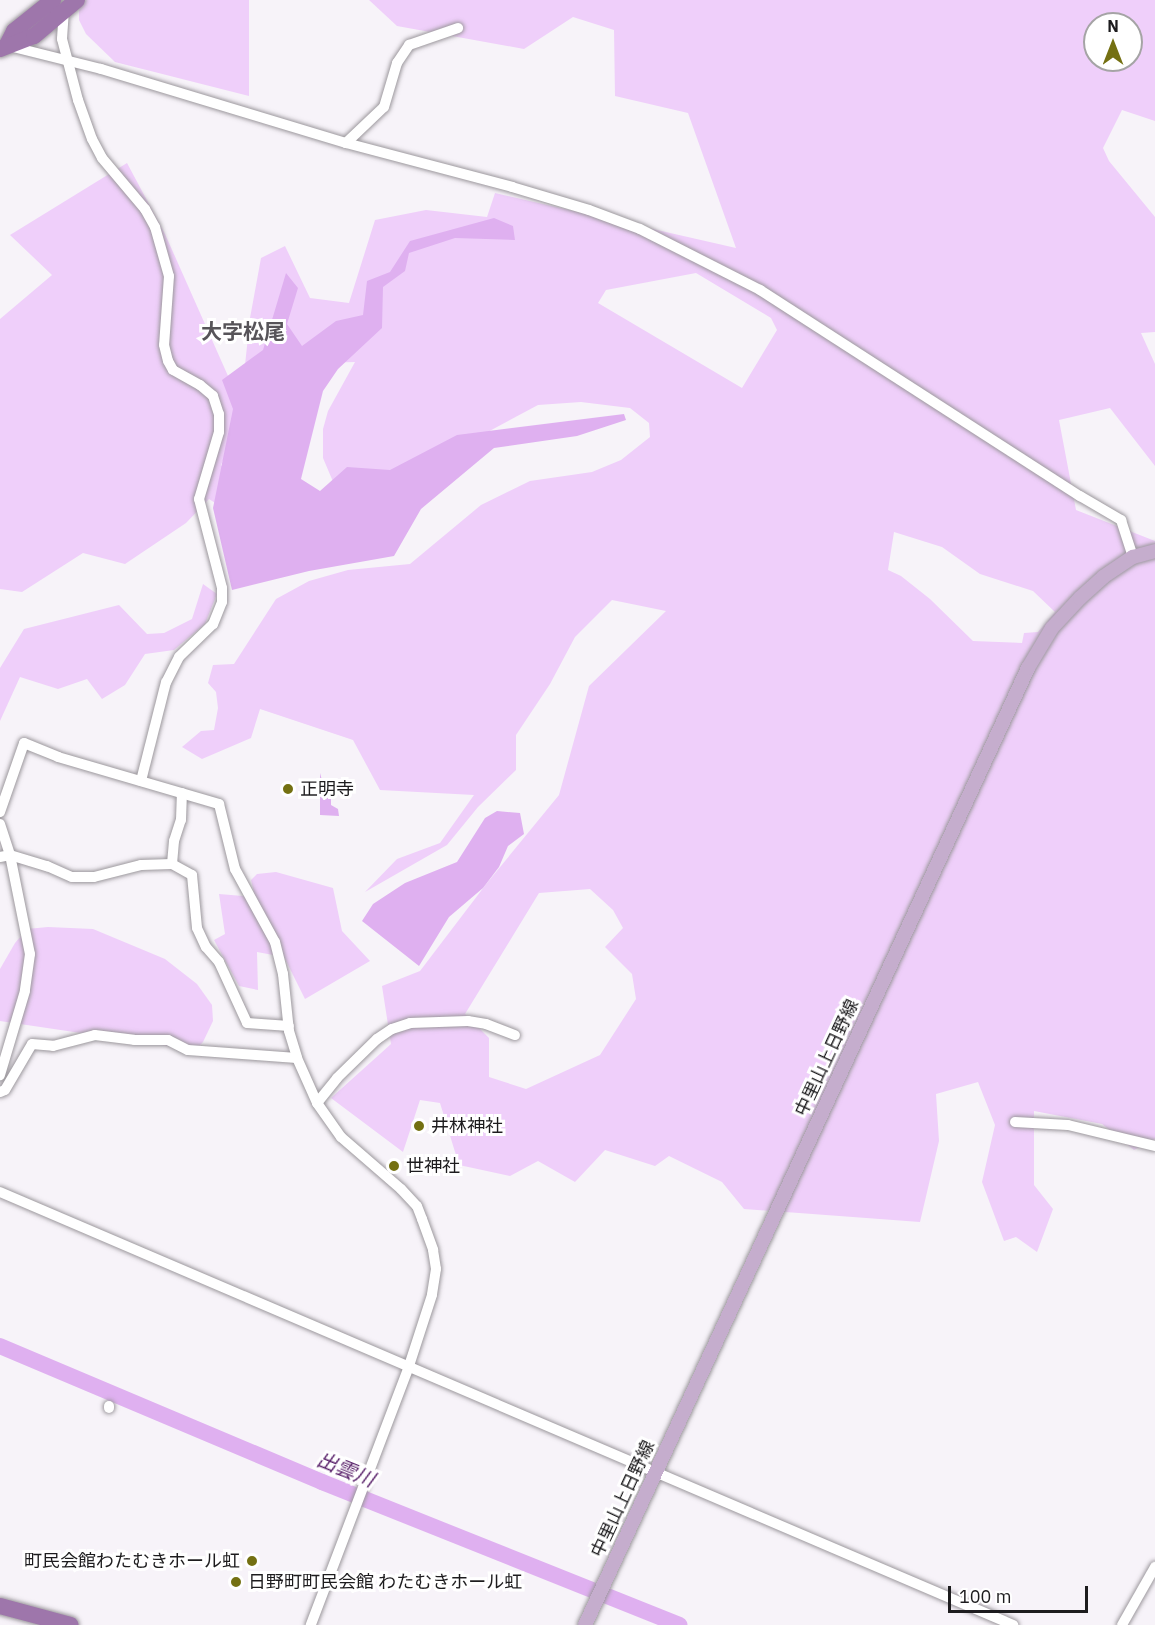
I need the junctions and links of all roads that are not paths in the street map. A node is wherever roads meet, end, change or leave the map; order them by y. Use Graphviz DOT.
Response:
graph roads {
  1 [pos="65,4"];
  2 [pos="458,28"];
  3 [pos="2,46"];
  4 [pos="69,60"];
  5 [pos="346,143"];
  6 [pos="1155,551"];
  7 [pos="1133,557"];
  8 [pos="141,781"];
  9 [pos="182,794"];
  10 [pos="0,812"];
  11 [pos="0,824"];
  12 [pos="5,856"];
  13 [pos="172,864"];
  14 [pos="289,1026"];
  15 [pos="514,1035"];
  16 [pos="297,1058"];
  17 [pos="0,1075"];
  18 [pos="0,1092"];
  19 [pos="317,1103"];
  20 [pos="1015,1122"];
  21 [pos="1155,1146"];
  22 [pos="0,1192"];
  23 [pos="408,1369"];
  24 [pos="655,1472"];
  25 [pos="1155,1568"];
  26 [pos="0,1606"];
  27 [pos="71,1625"];
  28 [pos="311,1625"];
  29 [pos="585,1625"];
  30 [pos="1013,1625"];
  31 [pos="1122,1625"];
  1 -- 3 [label="highway"];
  1 -- 4 [label="street"];
  2 -- 5 [label="street"];
  3 -- 4 [label="street"];
  4 -- 5 [label="street"];
  4 -- 8 [label="street"];
  5 -- 7 [label="street"];
  6 -- 7 [label="main road, 中里山上日野線"];
  7 -- 24 [label="main road, 中里山上日野線"];
  8 -- 9 [label="street"];
  8 -- 10 [label="street"];
  9 -- 13 [label="street"];
  9 -- 14 [label="street"];
  11 -- 12 [label="street"];
  12 -- 13 [label="street"];
  12 -- 17 [label="street"];
  13 -- 14 [label="street"];
  14 -- 16 [label="street"];
  15 -- 19 [label="street"];
  16 -- 18 [label="street"];
  16 -- 19 [label="street"];
  19 -- 23 [label="street"];
  20 -- 21 [label="street"];
  22 -- 23 [label="street"];
  23 -- 24 [label="street"];
  23 -- 28 [label="street"];
  24 -- 29 [label="main road, 中里山上日野線"];
  24 -- 30 [label="street"];
  25 -- 31 [label="street"];
  26 -- 27 [label="highway"];
}
